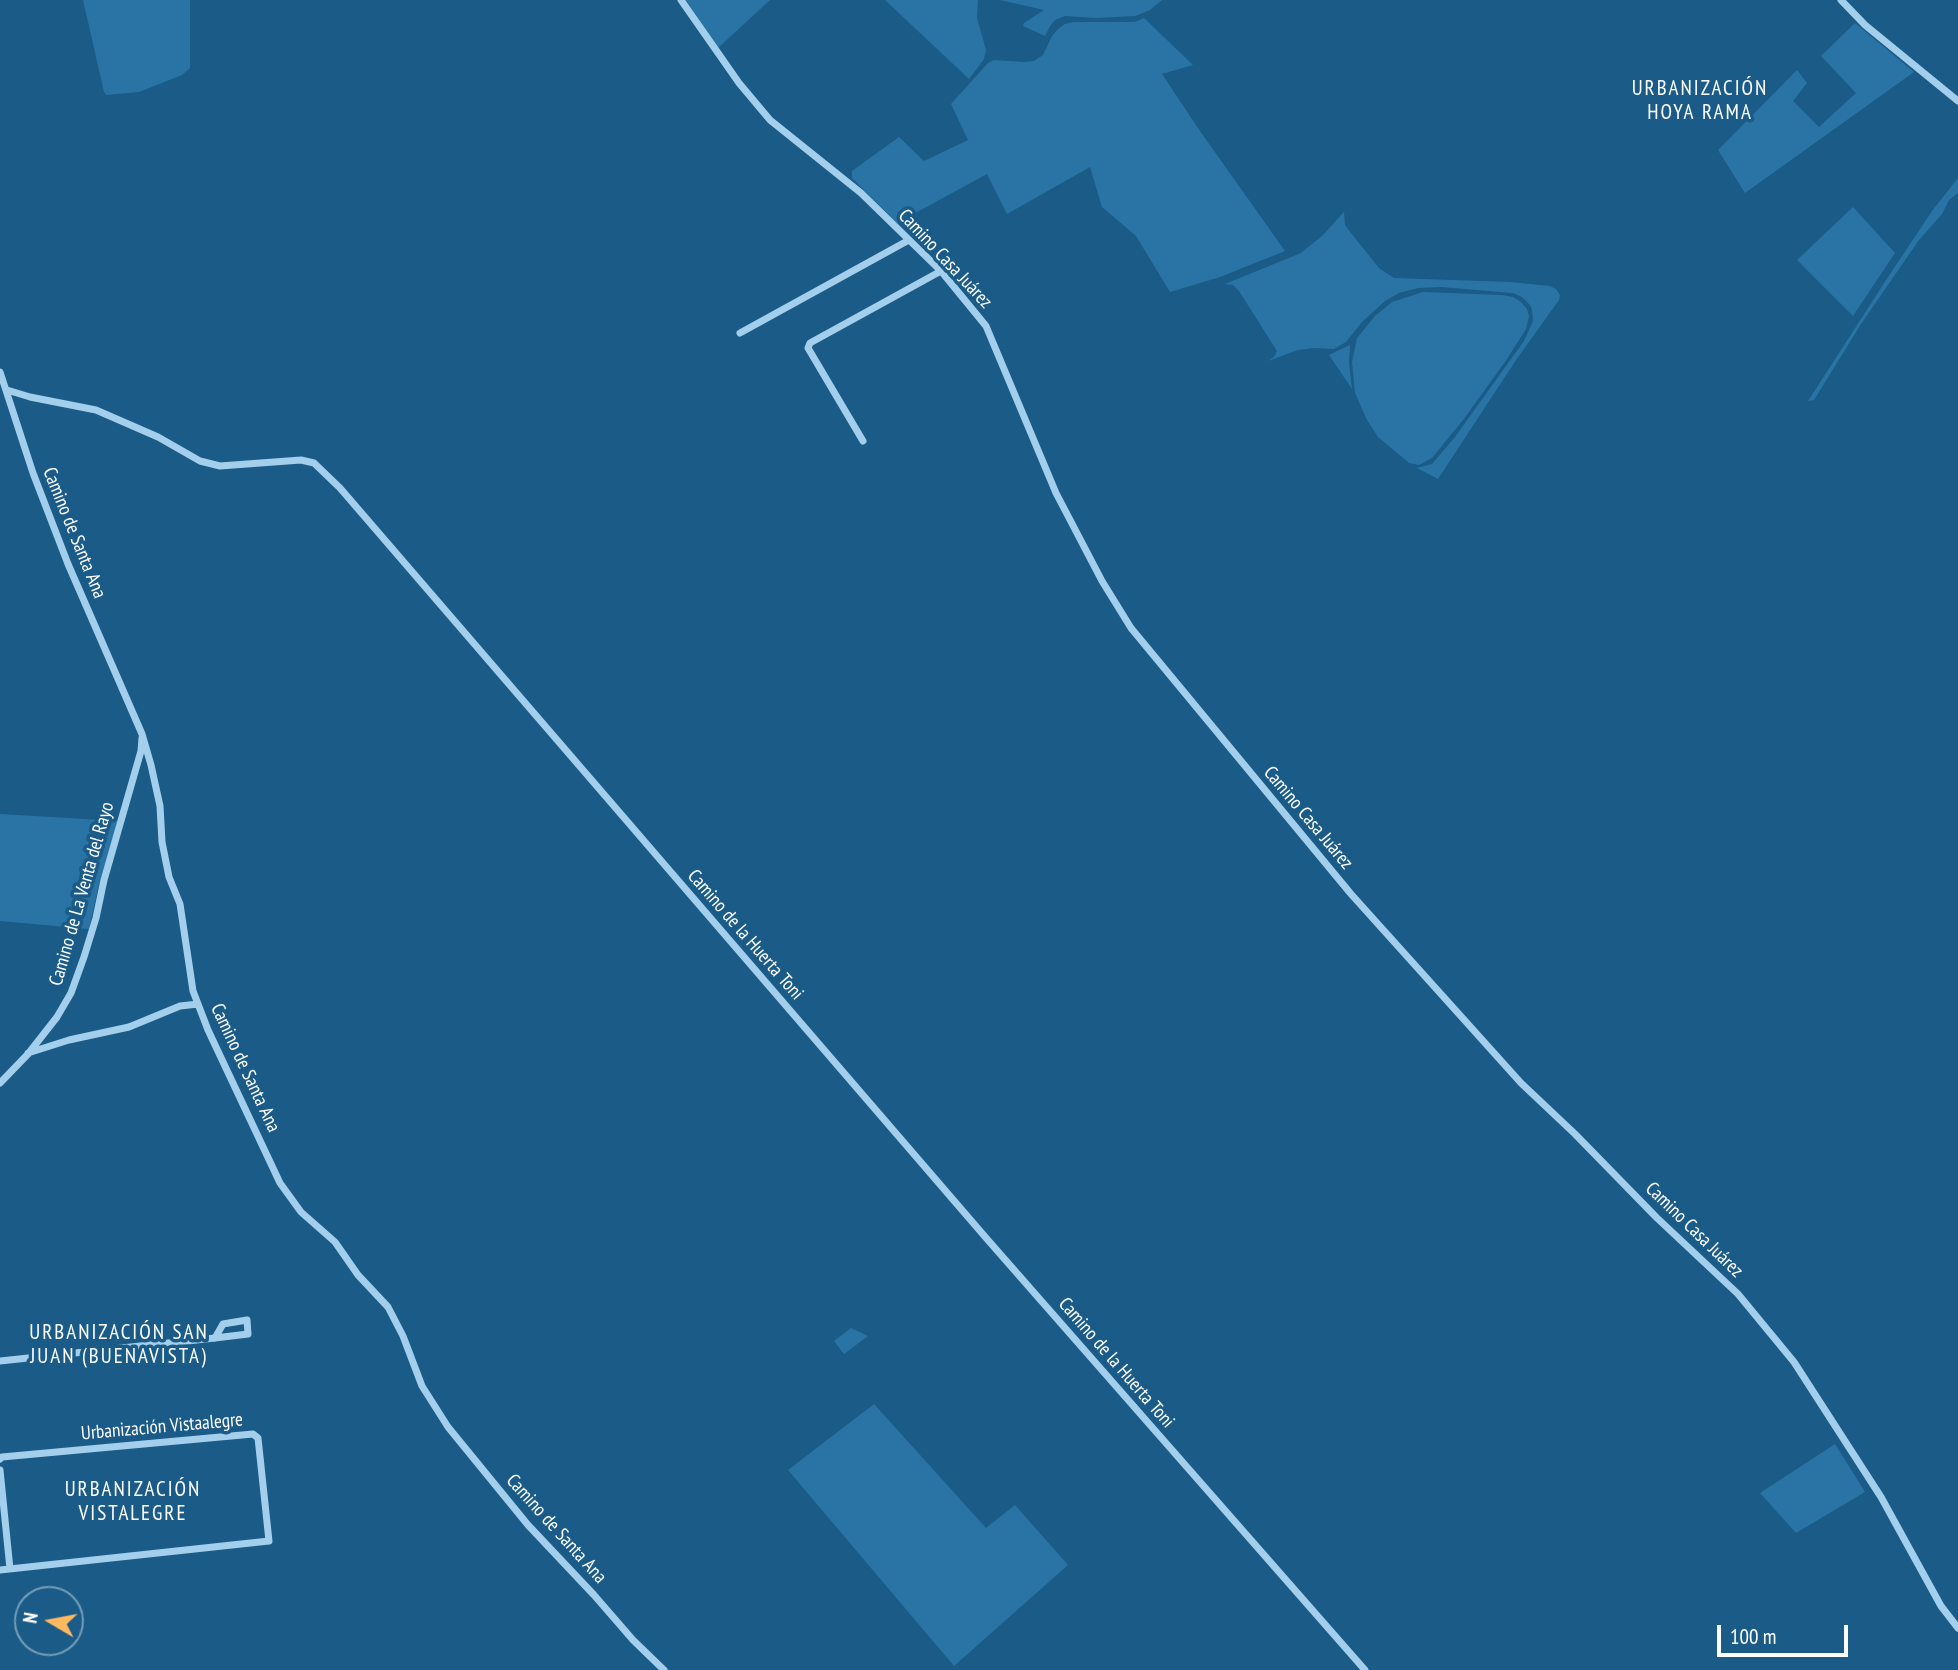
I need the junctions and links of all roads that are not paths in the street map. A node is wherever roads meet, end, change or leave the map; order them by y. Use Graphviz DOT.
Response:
graph roads {
  1 [pos="681,0"];
  2 [pos="1841,0"];
  3 [pos="1958,101"];
  4 [pos="909,240"];
  5 [pos="941,271"];
  6 [pos="740,333"];
  7 [pos="0,372"];
  8 [pos="7,390"];
  9 [pos="863,441"];
  10 [pos="142,734"];
  11 [pos="198,1004"];
  12 [pos="27,1054"];
  13 [pos="0,1083"];
  14 [pos="215,1338"];
  15 [pos="0,1350"];
  16 [pos="1,1361"];
  17 [pos="0,1459"];
  18 [pos="0,1470"];
  19 [pos="10,1569"];
  20 [pos="0,1570"];
  21 [pos="1958,1628"];
  22 [pos="664,1670"];
  23 [pos="1365,1670"];
  1 -- 4 [label="street, Camino Casa Juárez"];
  2 -- 3 [label="street"];
  4 -- 5 [label="street, Camino Casa Juárez"];
  4 -- 6 [label="street"];
  5 -- 9 [label="street"];
  5 -- 21 [label="street, Camino Casa Juárez"];
  7 -- 8 [label="street, Camino de Santa Ana"];
  8 -- 10 [label="street, Camino de Santa Ana"];
  8 -- 23 [label="street, Camino de la Huerta Toni"];
  10 -- 11 [label="street, Camino de Santa Ana"];
  10 -- 12 [label="street, Camino de La Venta del Rayo"];
  11 -- 12 [label="street"];
  11 -- 22 [label="street, Camino de Santa Ana"];
  12 -- 13 [label="street, Camino de La Venta del Rayo"];
  14 -- 14 [label="street"];
  14 -- 16 [label="street"];
  15 -- 16 [label="street"];
  17 -- 19 [label="street, Urbanización Vistaalegre"];
  18 -- 19 [label="street"];
  19 -- 20 [label="street, Urbanización Vistaalegre"];
}
